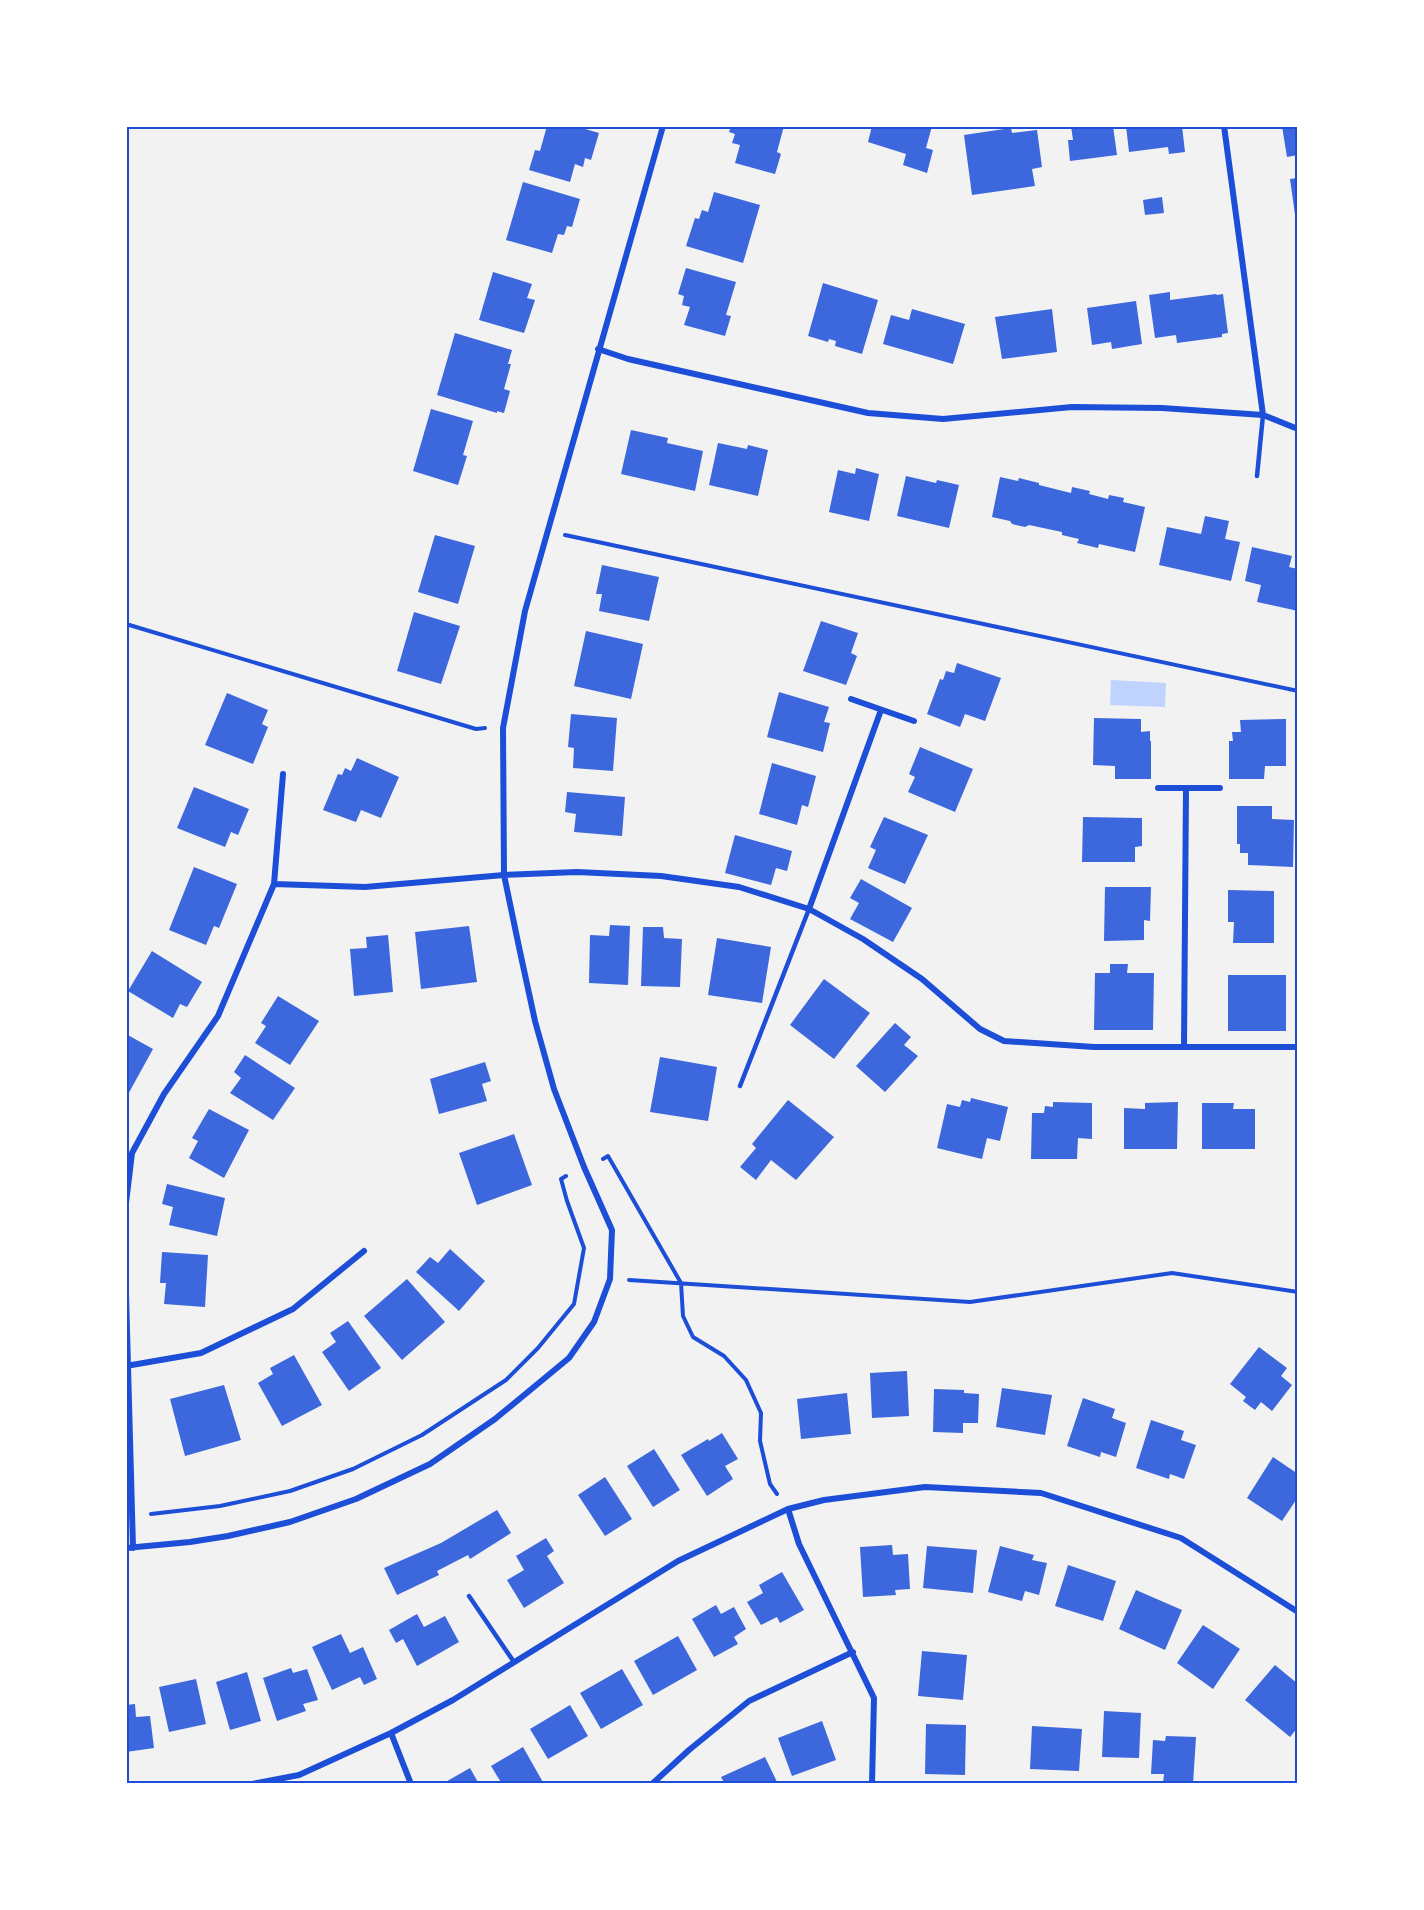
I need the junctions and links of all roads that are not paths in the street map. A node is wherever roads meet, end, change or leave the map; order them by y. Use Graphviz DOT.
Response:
graph roads {
  1 [pos="663,126"];
  2 [pos="1224,126"];
  3 [pos="598,349"];
  4 [pos="1263,416"];
  5 [pos="1298,429"];
  6 [pos="1257,476"];
  7 [pos="851,699"];
  8 [pos="880,710"];
  9 [pos="914,721"];
  10 [pos="282,774"];
  11 [pos="1158,788"];
  12 [pos="1186,788"];
  13 [pos="1220,788"];
  14 [pos="504,875"];
  15 [pos="274,884"];
  16 [pos="809,909"];
  17 [pos="1184,1046"];
  18 [pos="1298,1047"];
  19 [pos="740,1086"];
  20 [pos="126,1203"];
  21 [pos="364,1251"];
  22 [pos="126,1294"];
  23 [pos="126,1366"];
  24 [pos="788,1509"];
  25 [pos="130,1548"];
  26 [pos="469,1596"];
  27 [pos="1298,1612"];
  28 [pos="853,1652"];
  29 [pos="514,1662"];
  30 [pos="391,1733"];
  31 [pos="252,1784"];
  32 [pos="411,1784"];
  33 [pos="652,1784"];
  34 [pos="872,1784"];
  1 -- 3 [label="street"];
  2 -- 4 [label="street"];
  3 -- 4 [label="street"];
  3 -- 14 [label="street"];
  4 -- 5 [label="street"];
  4 -- 6 [label="lane"];
  7 -- 8 [label="street"];
  8 -- 9 [label="street"];
  8 -- 16 [label="street"];
  10 -- 15 [label="street"];
  11 -- 12 [label="street"];
  12 -- 13 [label="street"];
  12 -- 17 [label="street"];
  14 -- 15 [label="street"];
  14 -- 16 [label="street"];
  14 -- 25 [label="street"];
  15 -- 20 [label="street"];
  16 -- 17 [label="street"];
  16 -- 19 [label="lane"];
  17 -- 18 [label="street"];
  21 -- 23 [label="street"];
  22 -- 23 [label="street"];
  23 -- 25 [label="street"];
  24 -- 27 [label="street"];
  24 -- 28 [label="street"];
  24 -- 29 [label="street"];
  26 -- 29 [label="lane"];
  28 -- 33 [label="street"];
  28 -- 34 [label="street"];
  29 -- 30 [label="street"];
  30 -- 31 [label="street"];
  30 -- 32 [label="street"];
}
